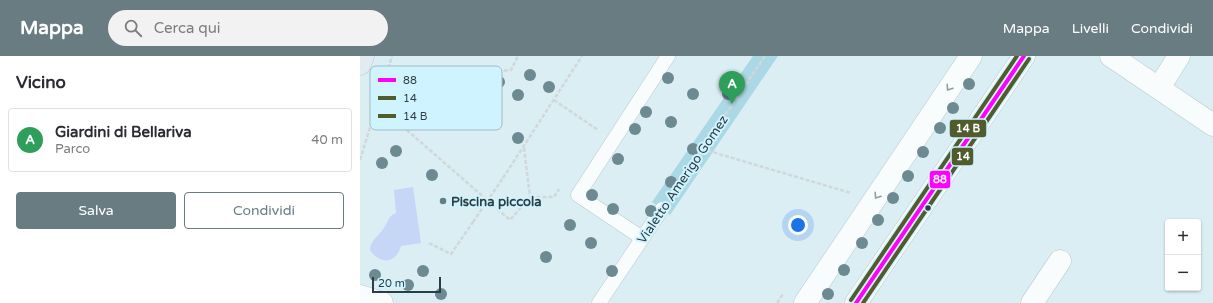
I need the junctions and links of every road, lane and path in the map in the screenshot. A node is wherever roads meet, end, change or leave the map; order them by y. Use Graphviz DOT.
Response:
graph roads {
  1 [pos="362,56"];
  2 [pos="392,56"];
  3 [pos="518,56"];
  4 [pos="582,56"];
  5 [pos="668,56"];
  6 [pos="765,56"];
  7 [pos="971,56"];
  8 [pos="1024,56"];
  9 [pos="1111,56"];
  10 [pos="1179,56"];
  11 [pos="360,64"];
  12 [pos="389,66"];
  13 [pos="502,71"];
  14 [pos="1159,88"];
  15 [pos="554,100"];
  16 [pos="1213,125"];
  17 [pos="370,129"];
  18 [pos="407,130"];
  19 [pos="594,136"];
  20 [pos="524,146"];
  21 [pos="702,149"];
  22 [pos="360,160"];
  23 [pos="562,185"];
  24 [pos="851,193"];
  25 [pos="530,197"];
  26 [pos="662,209"];
  27 [pos="642,238"];
  28 [pos="429,243"];
  29 [pos="1060,261"];
  30 [pos="360,296"];
  31 [pos="382,303"];
  32 [pos="599,303"];
  33 [pos="805,303"];
  34 [pos="856,303"];
  35 [pos="1032,303"];
  1 -- 11 [label="main road"];
  2 -- 12 [label="path"];
  3 -- 13 [label="path"];
  4 -- 15 [label="path"];
  5 -- 27 [label="lane"];
  6 -- 21 [label="path, Vialetto Amerigo Gomez"];
  7 -- 33 [label="street, one-way"];
  8 -- 34 [label="street"];
  9 -- 14 [label="street"];
  10 -- 14 [label="street"];
  14 -- 16 [label="street"];
  15 -- 19 [label="path"];
  15 -- 20 [label="path"];
  17 -- 22 [label="path"];
  18 -- 25 [label="path"];
  20 -- 25 [label="path"];
  20 -- 28 [label="path, bridge"];
  21 -- 24 [label="path"];
  21 -- 26 [label="path, Vialetto Amerigo Gomez"];
  23 -- 25 [label="path"];
  26 -- 27 [label="lane, Vialetto Amerigo Gomez"];
  27 -- 32 [label="lane, Vialetto Amerigo Gomez"];
  29 -- 35 [label="street"];
  30 -- 31 [label="street"];
}
